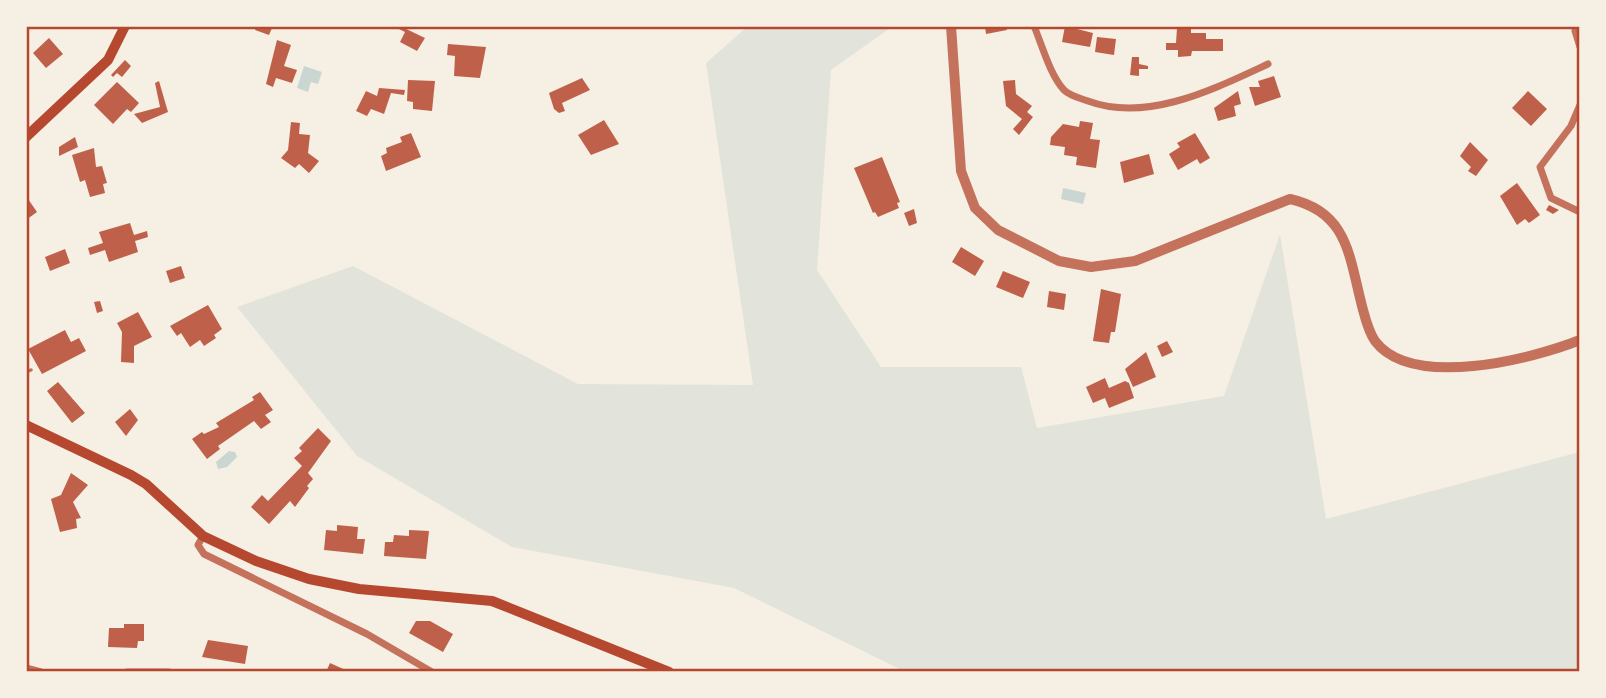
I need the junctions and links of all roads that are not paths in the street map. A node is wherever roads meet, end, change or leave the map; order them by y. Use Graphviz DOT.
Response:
graph roads {
  1 [pos="125,26"];
  2 [pos="951,26"];
  3 [pos="1034,26"];
  4 [pos="1575,31"];
  5 [pos="1580,47"];
  6 [pos="1268,64"];
  7 [pos="1580,105"];
  8 [pos="26,137"];
  9 [pos="1580,212"];
  10 [pos="1580,340"];
  11 [pos="26,425"];
  12 [pos="203,536"];
  13 [pos="26,668"];
  14 [pos="41,672"];
  15 [pos="127,672"];
  16 [pos="169,672"];
  17 [pos="432,672"];
  18 [pos="669,672"];
  1 -- 8 [label="main road"];
  2 -- 10 [label="street"];
  3 -- 6 [label="street"];
  4 -- 5 [label="street"];
  7 -- 9 [label="street"];
  11 -- 12 [label="main road"];
  12 -- 17 [label="street"];
  12 -- 18 [label="main road"];
  13 -- 14 [label="street"];
  15 -- 16 [label="street"];
}
